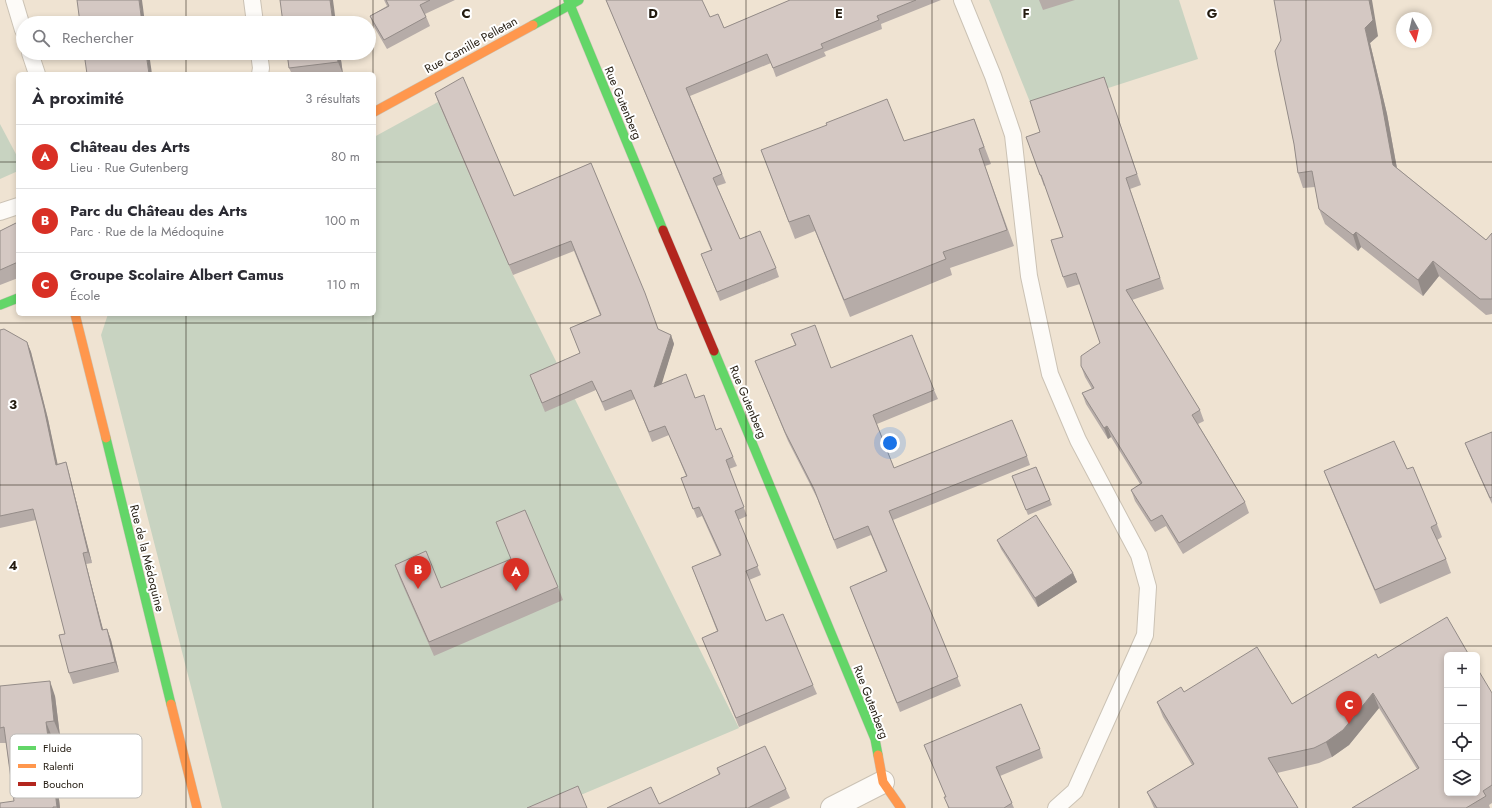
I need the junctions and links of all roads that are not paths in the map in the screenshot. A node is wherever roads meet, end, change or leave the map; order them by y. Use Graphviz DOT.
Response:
graph roads {
  1 [pos="14,0"];
  2 [pos="252,0"];
  3 [pos="579,0"];
  4 [pos="962,0"];
  5 [pos="569,3"];
  6 [pos="19,16"];
  7 [pos="254,16"];
  8 [pos="32,60"];
  9 [pos="260,60"];
  10 [pos="35,72"];
  11 [pos="260,72"];
  12 [pos="376,111"];
  13 [pos="16,207"];
  14 [pos="0,212"];
  15 [pos="16,299"];
  16 [pos="0,305"];
  17 [pos="75,316"];
  18 [pos="883,782"];
  19 [pos="197,808"];
  20 [pos="832,808"];
  21 [pos="901,808"];
  22 [pos="1056,808"];
  1 -- 6 [label="lane"];
  2 -- 7 [label="lane"];
  3 -- 5 [label="street, Rue Camille Pelletan"];
  4 -- 22 [label="lane"];
  5 -- 12 [label="street, Rue Camille Pelletan"];
  5 -- 18 [label="street, Rue Gutenberg"];
  8 -- 10 [label="lane"];
  9 -- 11 [label="lane"];
  13 -- 14 [label="lane"];
  15 -- 16 [label="street"];
  17 -- 19 [label="street, Rue de la Médoquine"];
  18 -- 20 [label="street"];
  18 -- 21 [label="street, Rue Gutenberg"];
}
